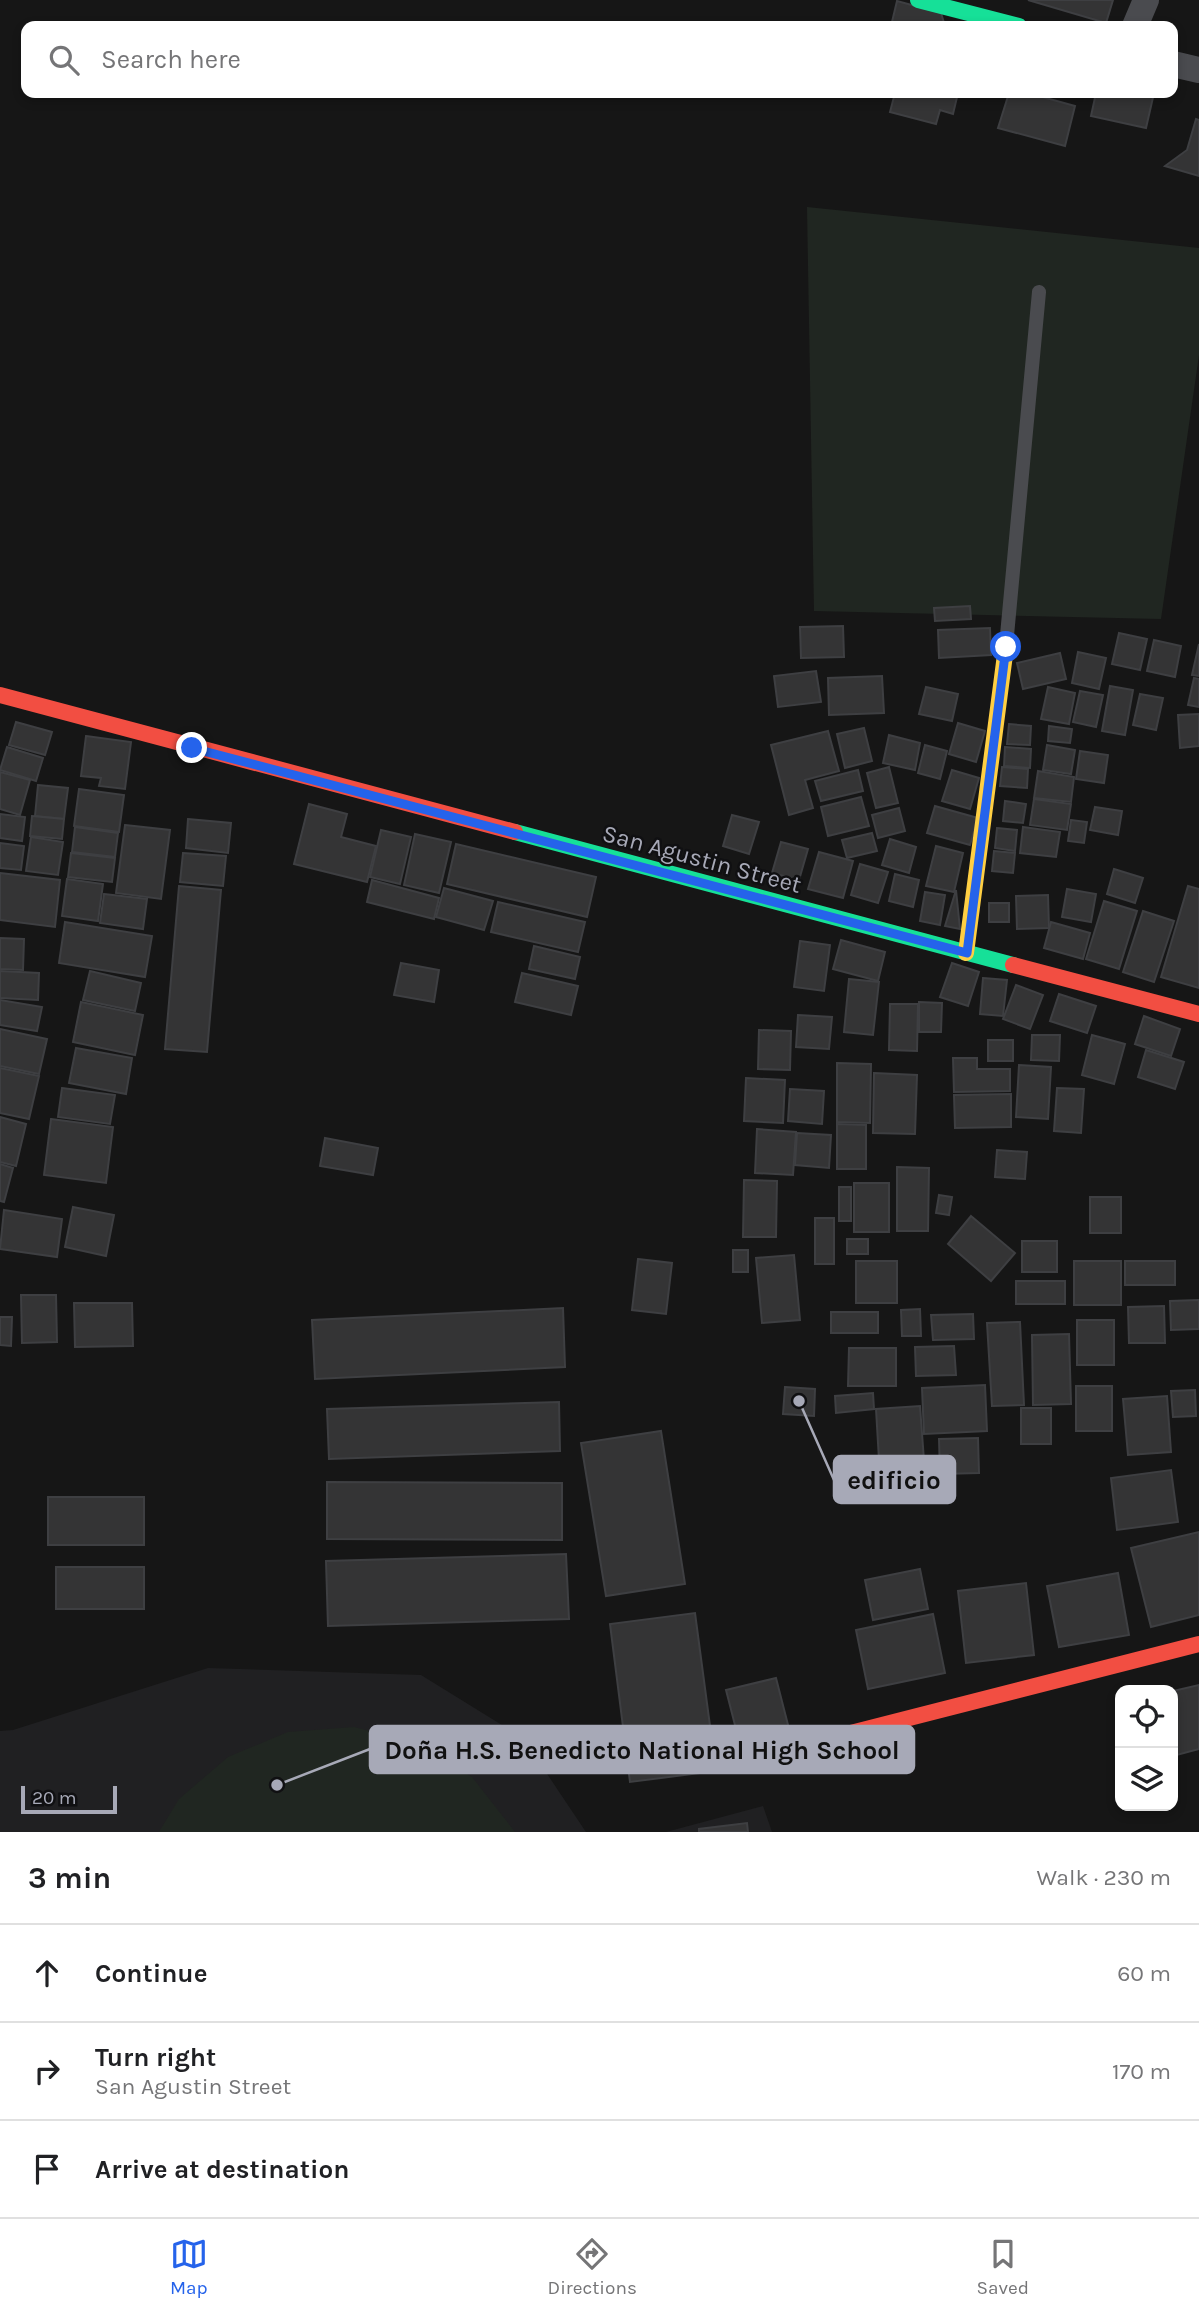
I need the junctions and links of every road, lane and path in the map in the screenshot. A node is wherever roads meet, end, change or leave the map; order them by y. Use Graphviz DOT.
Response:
graph roads {
  1 [pos="918,0"];
  2 [pos="1146,0"];
  3 [pos="1000,21"];
  4 [pos="1137,21"];
  5 [pos="1178,65"];
  6 [pos="1199,70"];
  7 [pos="1039,292"];
  8 [pos="1006,647"];
  9 [pos="0,695"];
  10 [pos="967,953"];
  11 [pos="1199,1014"];
  12 [pos="1199,1644"];
  13 [pos="835,1737"];
  1 -- 3 [label="street"];
  2 -- 4 [label="street"];
  5 -- 6 [label="street"];
  7 -- 8 [label="lane"];
  8 -- 10 [label="street"];
  9 -- 10 [label="street, San Agustin Street"];
  10 -- 11 [label="street, San Agustin Street"];
  12 -- 13 [label="street"];
}
